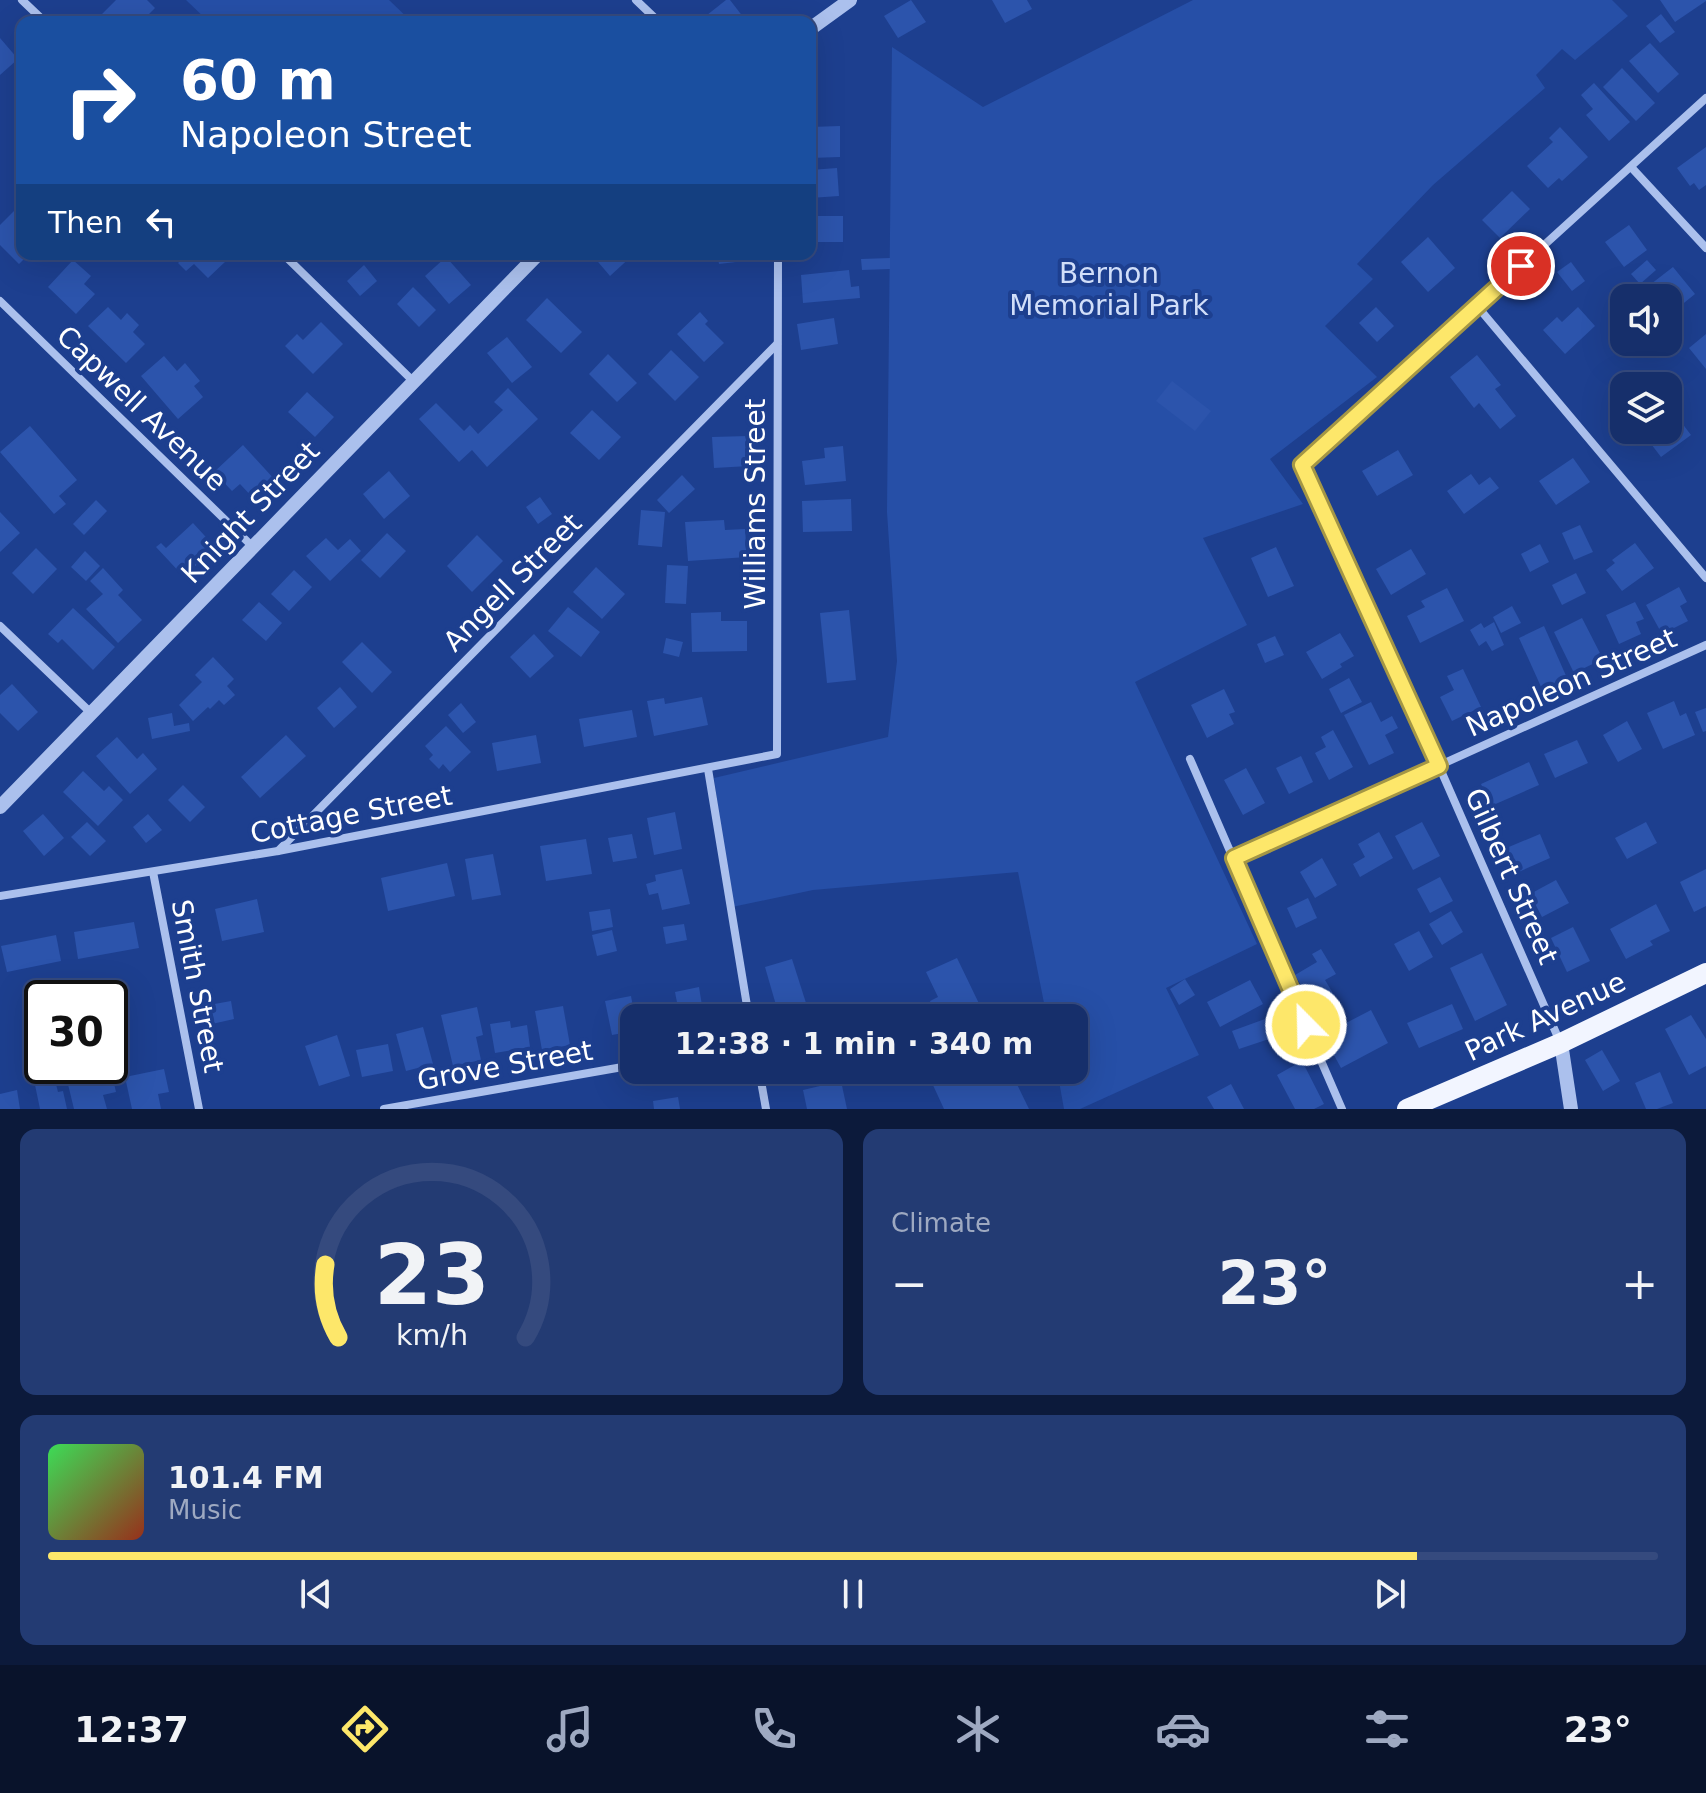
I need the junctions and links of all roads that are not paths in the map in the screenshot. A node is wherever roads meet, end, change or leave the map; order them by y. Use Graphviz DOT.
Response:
graph roads {
  1 [pos="22,0"];
  2 [pos="636,0"];
  3 [pos="850,0"];
  4 [pos="39,16"];
  5 [pos="653,16"];
  6 [pos="816,25"];
  7 [pos="1706,98"];
  8 [pos="1631,167"];
  9 [pos="1706,248"];
  10 [pos="289,260"];
  11 [pos="532,260"];
  12 [pos="778,260"];
  13 [pos="0,301"];
  14 [pos="1477,306"];
  15 [pos="777,344"];
  16 [pos="413,381"];
  17 [pos="253,547"];
  18 [pos="1706,578"];
  19 [pos="0,626"];
  20 [pos="1706,645"];
  21 [pos="90,712"];
  22 [pos="777,754"];
  23 [pos="1190,759"];
  24 [pos="1439,766"];
  25 [pos="708,769"];
  26 [pos="0,807"];
  27 [pos="278,851"];
  28 [pos="1234,858"];
  29 [pos="153,872"];
  30 [pos="0,896"];
  31 [pos="1706,973"];
  32 [pos="747,1004"];
  33 [pos="1561,1043"];
  34 [pos="620,1067"];
  35 [pos="762,1084"];
  36 [pos="199,1109"];
  37 [pos="384,1109"];
  38 [pos="766,1109"];
  39 [pos="1342,1109"];
  40 [pos="1407,1109"];
  41 [pos="1571,1109"];
  1 -- 4 [label="street"];
  2 -- 5 [label="street"];
  3 -- 6 [label="street"];
  7 -- 8 [label="street"];
  8 -- 9 [label="street"];
  8 -- 14 [label="street"];
  10 -- 16 [label="street"];
  11 -- 16 [label="street, Knight Street"];
  12 -- 15 [label="street, Williams Street"];
  13 -- 17 [label="street, Capwell Avenue"];
  14 -- 18 [label="street"];
  14 -- 24 [label="street, Gilbert Street"];
  15 -- 22 [label="street, Williams Street"];
  15 -- 27 [label="street, Angell Street"];
  16 -- 17 [label="street, Knight Street"];
  17 -- 21 [label="street, Knight Street"];
  19 -- 21 [label="street"];
  20 -- 24 [label="street, Napoleon Street"];
  21 -- 26 [label="street, Knight Street"];
  22 -- 25 [label="street, Cottage Street"];
  23 -- 28 [label="street"];
  24 -- 28 [label="street, Napoleon Street"];
  24 -- 33 [label="street, Gilbert Street"];
  25 -- 27 [label="street, Cottage Street"];
  25 -- 32 [label="street"];
  27 -- 29 [label="street, Cottage Street"];
  28 -- 39 [label="street"];
  29 -- 30 [label="street, Cottage Street"];
  29 -- 36 [label="street, Smith Street"];
  31 -- 33 [label="main road, Park Avenue"];
  33 -- 40 [label="main road, Park Avenue"];
  33 -- 41 [label="street"];
  34 -- 37 [label="street, Grove Street"];
  35 -- 38 [label="street"];
}
